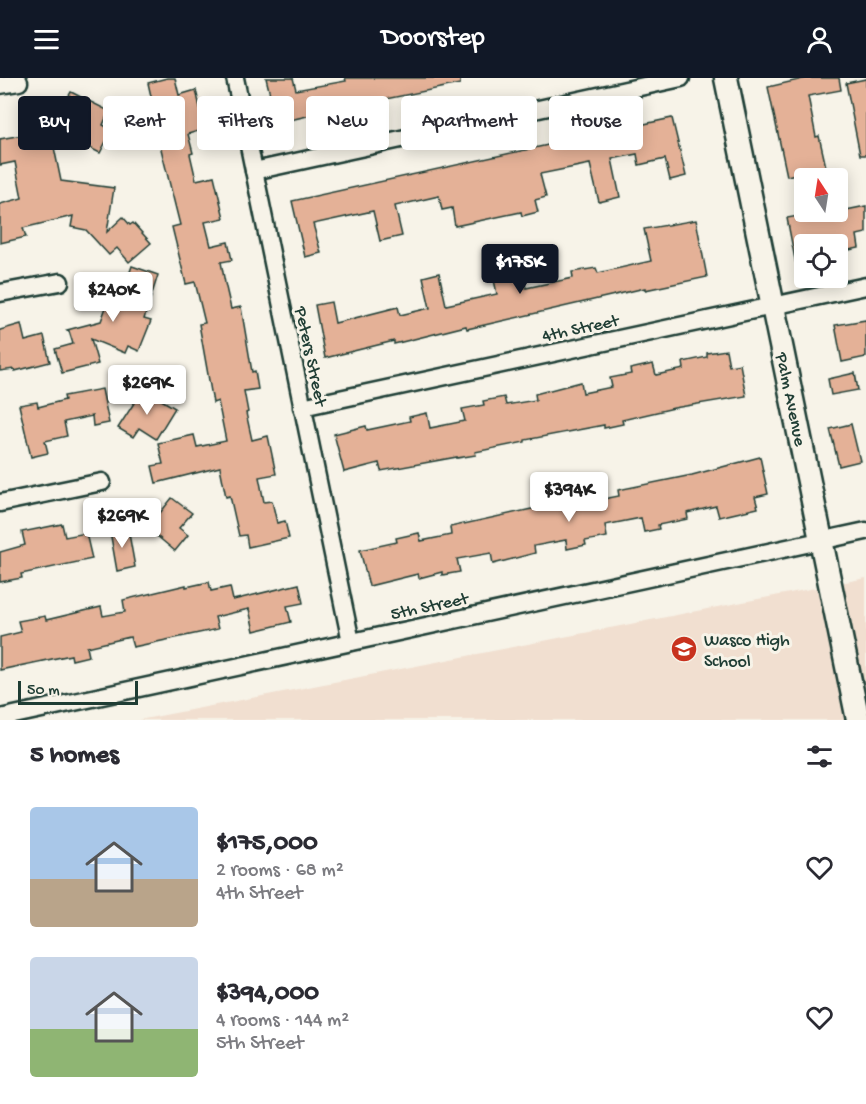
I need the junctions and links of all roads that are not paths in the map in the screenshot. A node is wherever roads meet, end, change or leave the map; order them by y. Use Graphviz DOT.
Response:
graph roads {
  1 [pos="235,78"];
  2 [pos="681,78"];
  3 [pos="726,78"];
  4 [pos="19,81"];
  5 [pos="0,86"];
  6 [pos="254,171"];
  7 [pos="60,282"];
  8 [pos="866,286"];
  9 [pos="0,293"];
  10 [pos="773,306"];
  11 [pos="302,407"];
  12 [pos="102,482"];
  13 [pos="0,503"];
  14 [pos="866,531"];
  15 [pos="821,540"];
  16 [pos="351,642"];
  17 [pos="0,718"];
  18 [pos="858,720"];
  1 -- 6 [label="street, Peters Street"];
  2 -- 6 [label="street"];
  3 -- 10 [label="main road, Palm Avenue"];
  4 -- 5 [label="street"];
  6 -- 11 [label="street, Peters Street"];
  7 -- 9 [label="street"];
  8 -- 10 [label="street, 4th Street"];
  10 -- 11 [label="street, 4th Street"];
  10 -- 15 [label="main road, Palm Avenue"];
  11 -- 16 [label="street, Peters Street"];
  12 -- 13 [label="street"];
  14 -- 15 [label="street, 5th Street"];
  15 -- 16 [label="street, 5th Street"];
  15 -- 18 [label="main road, Palm Avenue"];
  16 -- 17 [label="street, 5th Street"];
}
